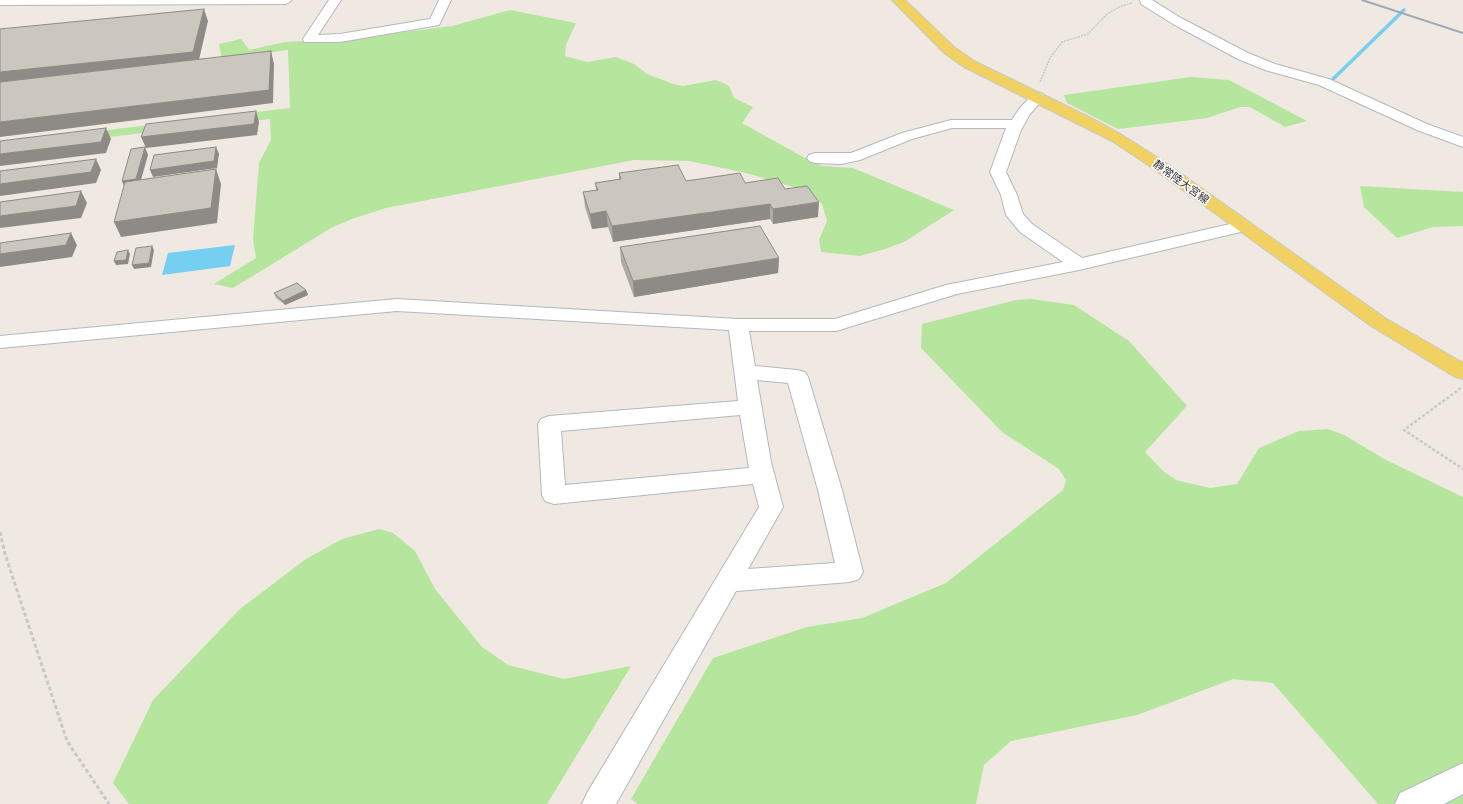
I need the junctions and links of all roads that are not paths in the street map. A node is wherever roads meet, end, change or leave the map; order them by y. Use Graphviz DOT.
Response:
graph roads {
  1 [pos="226,0"];
  2 [pos="284,0"];
  3 [pos="335,0"];
  4 [pos="446,0"];
  5 [pos="898,0"];
  6 [pos="0,1"];
  7 [pos="114,1"];
  8 [pos="173,1"];
  9 [pos="1145,1"];
  10 [pos="1038,97"];
  11 [pos="1016,124"];
  12 [pos="1463,142"];
  13 [pos="815,158"];
  14 [pos="1243,226"];
  15 [pos="1079,264"];
  16 [pos="738,326"];
  17 [pos="0,342"];
  18 [pos="745,372"];
  19 [pos="1463,372"];
  20 [pos="750,407"];
  21 [pos="763,475"];
  22 [pos="727,581"];
  23 [pos="1463,778"];
  24 [pos="598,804"];
  25 [pos="1411,804"];
  1 -- 2 [label="street"];
  1 -- 8 [label="street"];
  3 -- 4 [label="street"];
  5 -- 10 [label="main road, 静常陸大宮線"];
  6 -- 7 [label="street"];
  7 -- 8 [label="street"];
  9 -- 12 [label="street"];
  10 -- 11 [label="street"];
  10 -- 14 [label="main road, 静常陸大宮線"];
  11 -- 13 [label="street"];
  11 -- 15 [label="street"];
  14 -- 15 [label="street"];
  14 -- 19 [label="main road, 静常陸大宮線"];
  15 -- 16 [label="street"];
  16 -- 17 [label="street"];
  16 -- 18 [label="street"];
  18 -- 20 [label="street"];
  18 -- 22 [label="street"];
  20 -- 21 [label="street"];
  20 -- 21 [label="street"];
  21 -- 22 [label="street"];
  22 -- 24 [label="street"];
  23 -- 25 [label="street"];
}
